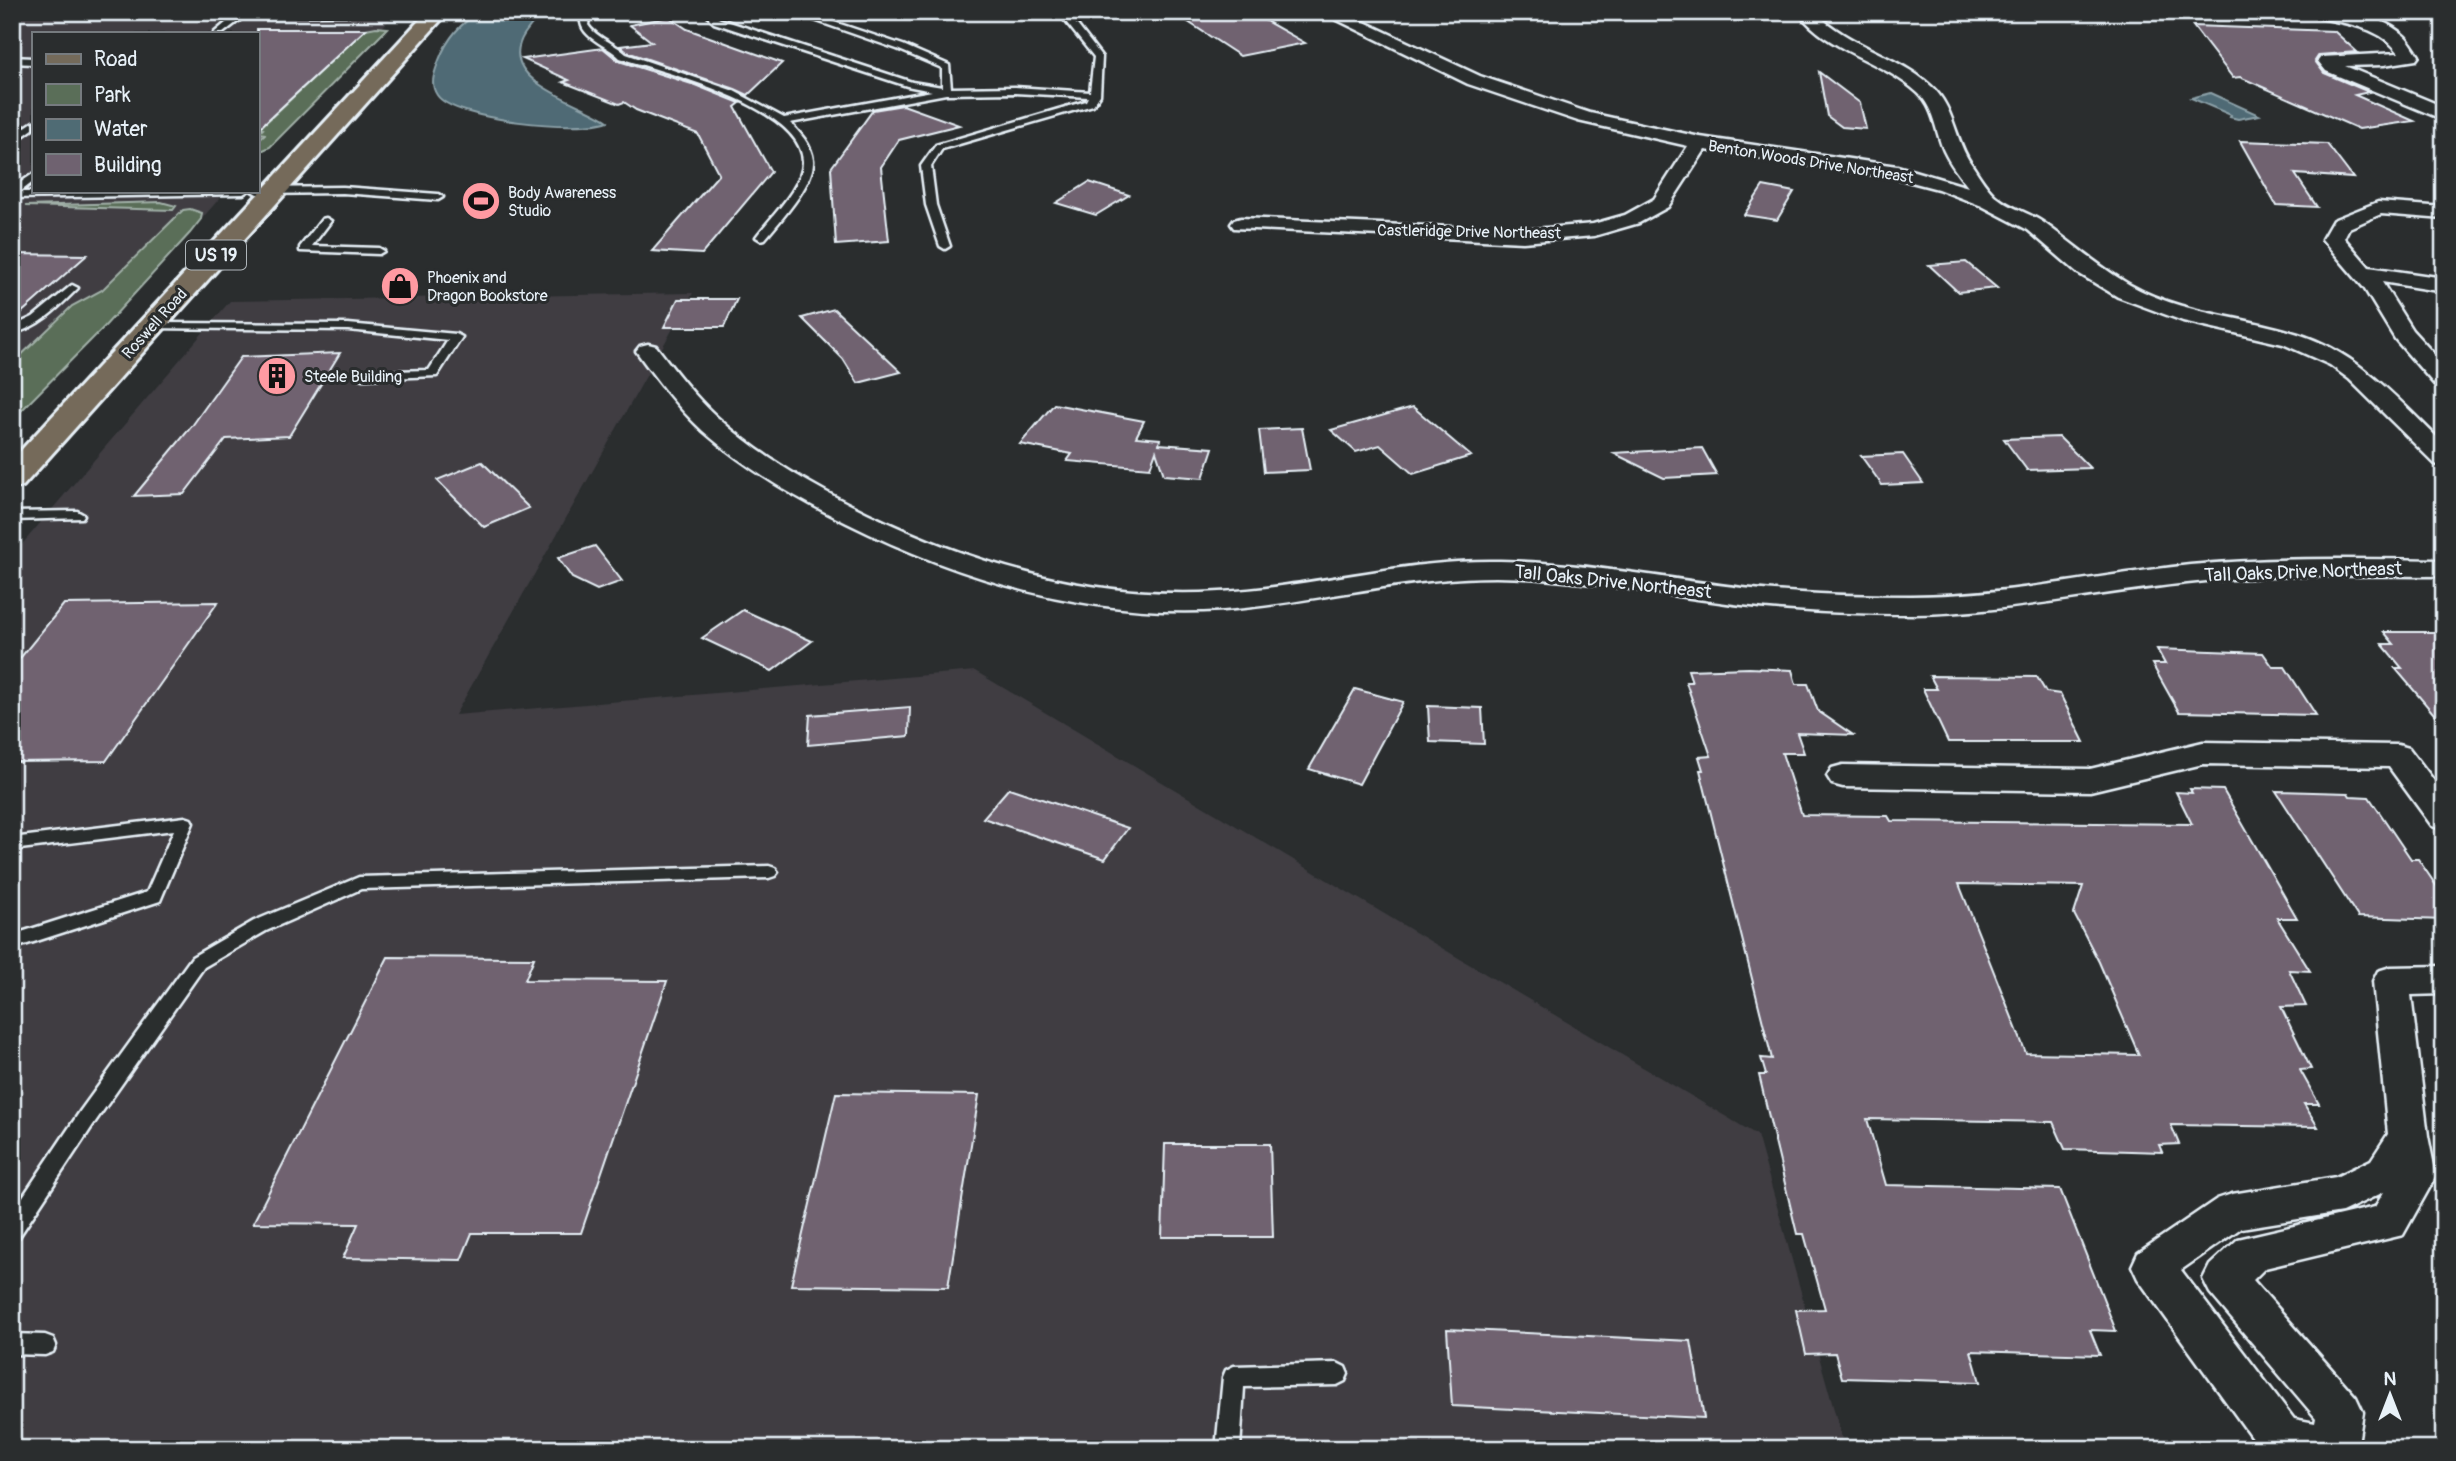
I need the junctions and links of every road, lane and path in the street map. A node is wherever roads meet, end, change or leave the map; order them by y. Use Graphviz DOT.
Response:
graph roads {
  1 [pos="586,12"];
  2 [pos="715,12"];
  3 [pos="795,12"];
  4 [pos="1062,12"];
  5 [pos="1329,12"];
  6 [pos="1806,12"];
  7 [pos="2314,12"];
  8 [pos="2355,12"];
  9 [pos="244,13"];
  10 [pos="363,13"];
  11 [pos="222,14"];
  12 [pos="415,20"];
  13 [pos="2372,24"];
  14 [pos="219,32"];
  15 [pos="12,60"];
  16 [pos="32,61"];
  17 [pos="946,91"];
  18 [pos="1095,95"];
  19 [pos="2444,114"];
  20 [pos="783,121"];
  21 [pos="32,126"];
  22 [pos="12,141"];
  23 [pos="1700,143"];
  24 [pos="32,178"];
  25 [pos="266,190"];
  26 [pos="166,192"];
  27 [pos="12,194"];
  28 [pos="438,197"];
  29 [pos="1989,201"];
  30 [pos="2444,213"];
  31 [pos="326,222"];
  32 [pos="1241,224"];
  33 [pos="761,237"];
  34 [pos="945,246"];
  35 [pos="379,251"];
  36 [pos="2363,273"];
  37 [pos="2444,285"];
  38 [pos="72,288"];
  39 [pos="151,326"];
  40 [pos="12,331"];
  41 [pos="648,351"];
  42 [pos="363,375"];
  43 [pos="2442,377"];
  44 [pos="2444,459"];
  45 [pos="12,479"];
  46 [pos="77,515"];
  47 [pos="12,516"];
  48 [pos="2444,568"];
  49 [pos="1843,776"];
  50 [pos="2444,818"];
  51 [pos="12,844"];
  52 [pos="769,872"];
  53 [pos="12,942"];
  54 [pos="2444,980"];
  55 [pos="2408,1136"];
  56 [pos="2280,1204"];
  57 [pos="12,1231"];
  58 [pos="2308,1240"];
  59 [pos="12,1345"];
  60 [pos="45,1345"];
  61 [pos="1337,1374"];
  62 [pos="2335,1448"];
  63 [pos="1228,1449"];
  1 -- 20 [label="lane"];
  2 -- 17 [label="lane"];
  3 -- 17 [label="lane"];
  4 -- 18 [label="lane"];
  5 -- 23 [label="street, Benton Woods Drive Northeast"];
  6 -- 29 [label="street"];
  7 -- 13 [label="street"];
  8 -- 13 [label="street"];
  9 -- 10 [label="lane"];
  9 -- 11 [label="lane"];
  9 -- 14 [label="lane"];
  10 -- 12 [label="lane"];
  12 -- 25 [label="main road, Roswell Road / US 19"];
  13 -- 19 [label="street"];
  15 -- 16 [label="lane"];
  17 -- 18 [label="lane"];
  17 -- 20 [label="lane"];
  18 -- 34 [label="lane"];
  20 -- 33 [label="lane"];
  21 -- 22 [label="lane"];
  23 -- 29 [label="street, Benton Woods Drive Northeast"];
  23 -- 32 [label="street, Castleridge Drive Northeast"];
  24 -- 27 [label="lane"];
  25 -- 28 [label="lane"];
  25 -- 39 [label="main road, Roswell Road / US 19"];
  26 -- 27 [label="lane"];
  29 -- 44 [label="street, Benton Woods Drive Northeast"];
  30 -- 36 [label="street"];
  31 -- 35 [label="lane"];
  36 -- 37 [label="street"];
  36 -- 43 [label="street"];
  38 -- 40 [label="lane"];
  39 -- 42 [label="lane"];
  39 -- 45 [label="main road, Roswell Road / US 19"];
  41 -- 48 [label="street, Tall Oaks Drive Northeast"];
  46 -- 47 [label="lane"];
  49 -- 50 [label="street"];
  51 -- 53 [label="lane"];
  52 -- 57 [label="lane"];
  54 -- 55 [label="street"];
  55 -- 56 [label="street"];
  55 -- 58 [label="street"];
  56 -- 58 [label="lane"];
  56 -- 62 [label="street"];
  58 -- 62 [label="street"];
  59 -- 60 [label="lane"];
  61 -- 63 [label="lane"];
}
